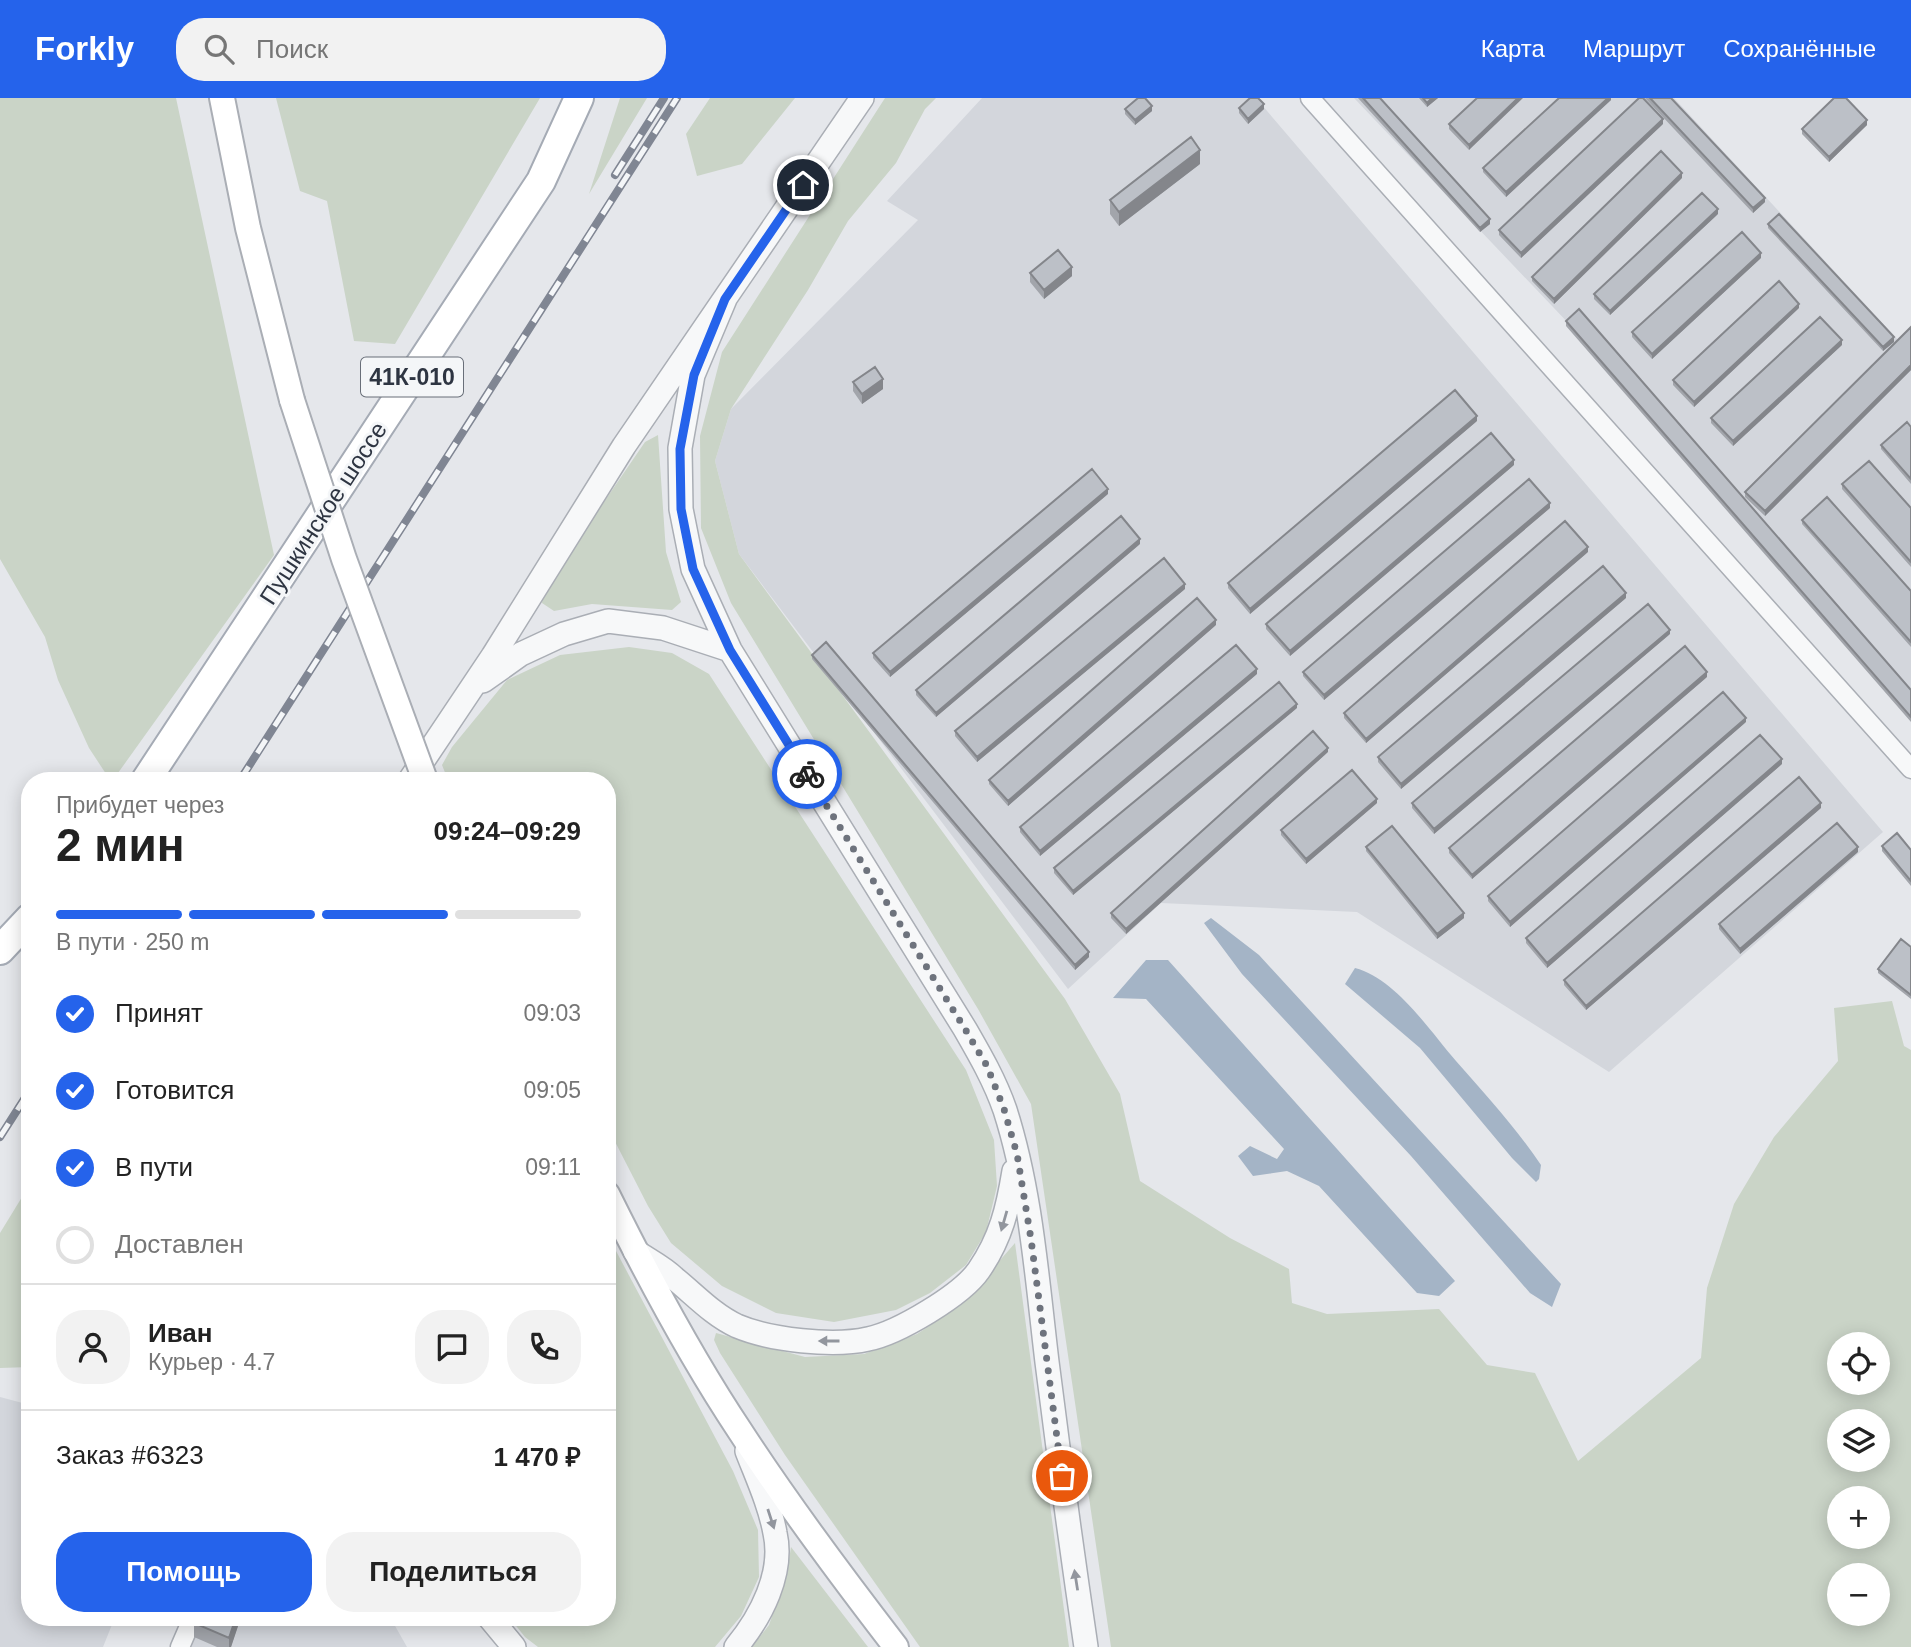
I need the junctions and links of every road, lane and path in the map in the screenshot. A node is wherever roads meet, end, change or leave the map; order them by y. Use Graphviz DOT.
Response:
graph roads {
  1 [pos="222,98"];
  2 [pos="579,98"];
  3 [pos="862,98"];
  4 [pos="1310,98"];
  5 [pos="725,299"];
  6 [pos="730,650"];
  7 [pos="470,690"];
  8 [pos="1911,769"];
  9 [pos="151,772"];
  10 [pos="415,772"];
  11 [pos="422,772"];
  12 [pos="21,928"];
  13 [pos="0,950"];
  14 [pos="1017,1154"];
  15 [pos="616,1212"];
  16 [pos="635,1251"];
  17 [pos="740,1432"];
  18 [pos="188,1626"];
  19 [pos="496,1626"];
  20 [pos="180,1647"];
  21 [pos="514,1647"];
  22 [pos="736,1647"];
  23 [pos="896,1647"];
  24 [pos="1086,1647"];
  1 -- 11 [label="main road, bridge"];
  2 -- 9 [label="main road, Пушкинское шоссе / 41К-010"];
  3 -- 5 [label="street"];
  4 -- 8 [label="street"];
  5 -- 6 [label="street"];
  5 -- 7 [label="street"];
  6 -- 7 [label="street"];
  6 -- 14 [label="street"];
  7 -- 10 [label="street"];
  12 -- 13 [label="main road"];
  14 -- 16 [label="street, one-way"];
  24 -- 14 [label="street, one-way"];
  15 -- 16 [label="main road"];
  16 -- 17 [label="main road"];
  17 -- 22 [label="street, one-way"];
  17 -- 23 [label="main road"];
  18 -- 20 [label="street"];
  19 -- 21 [label="street"];
}
